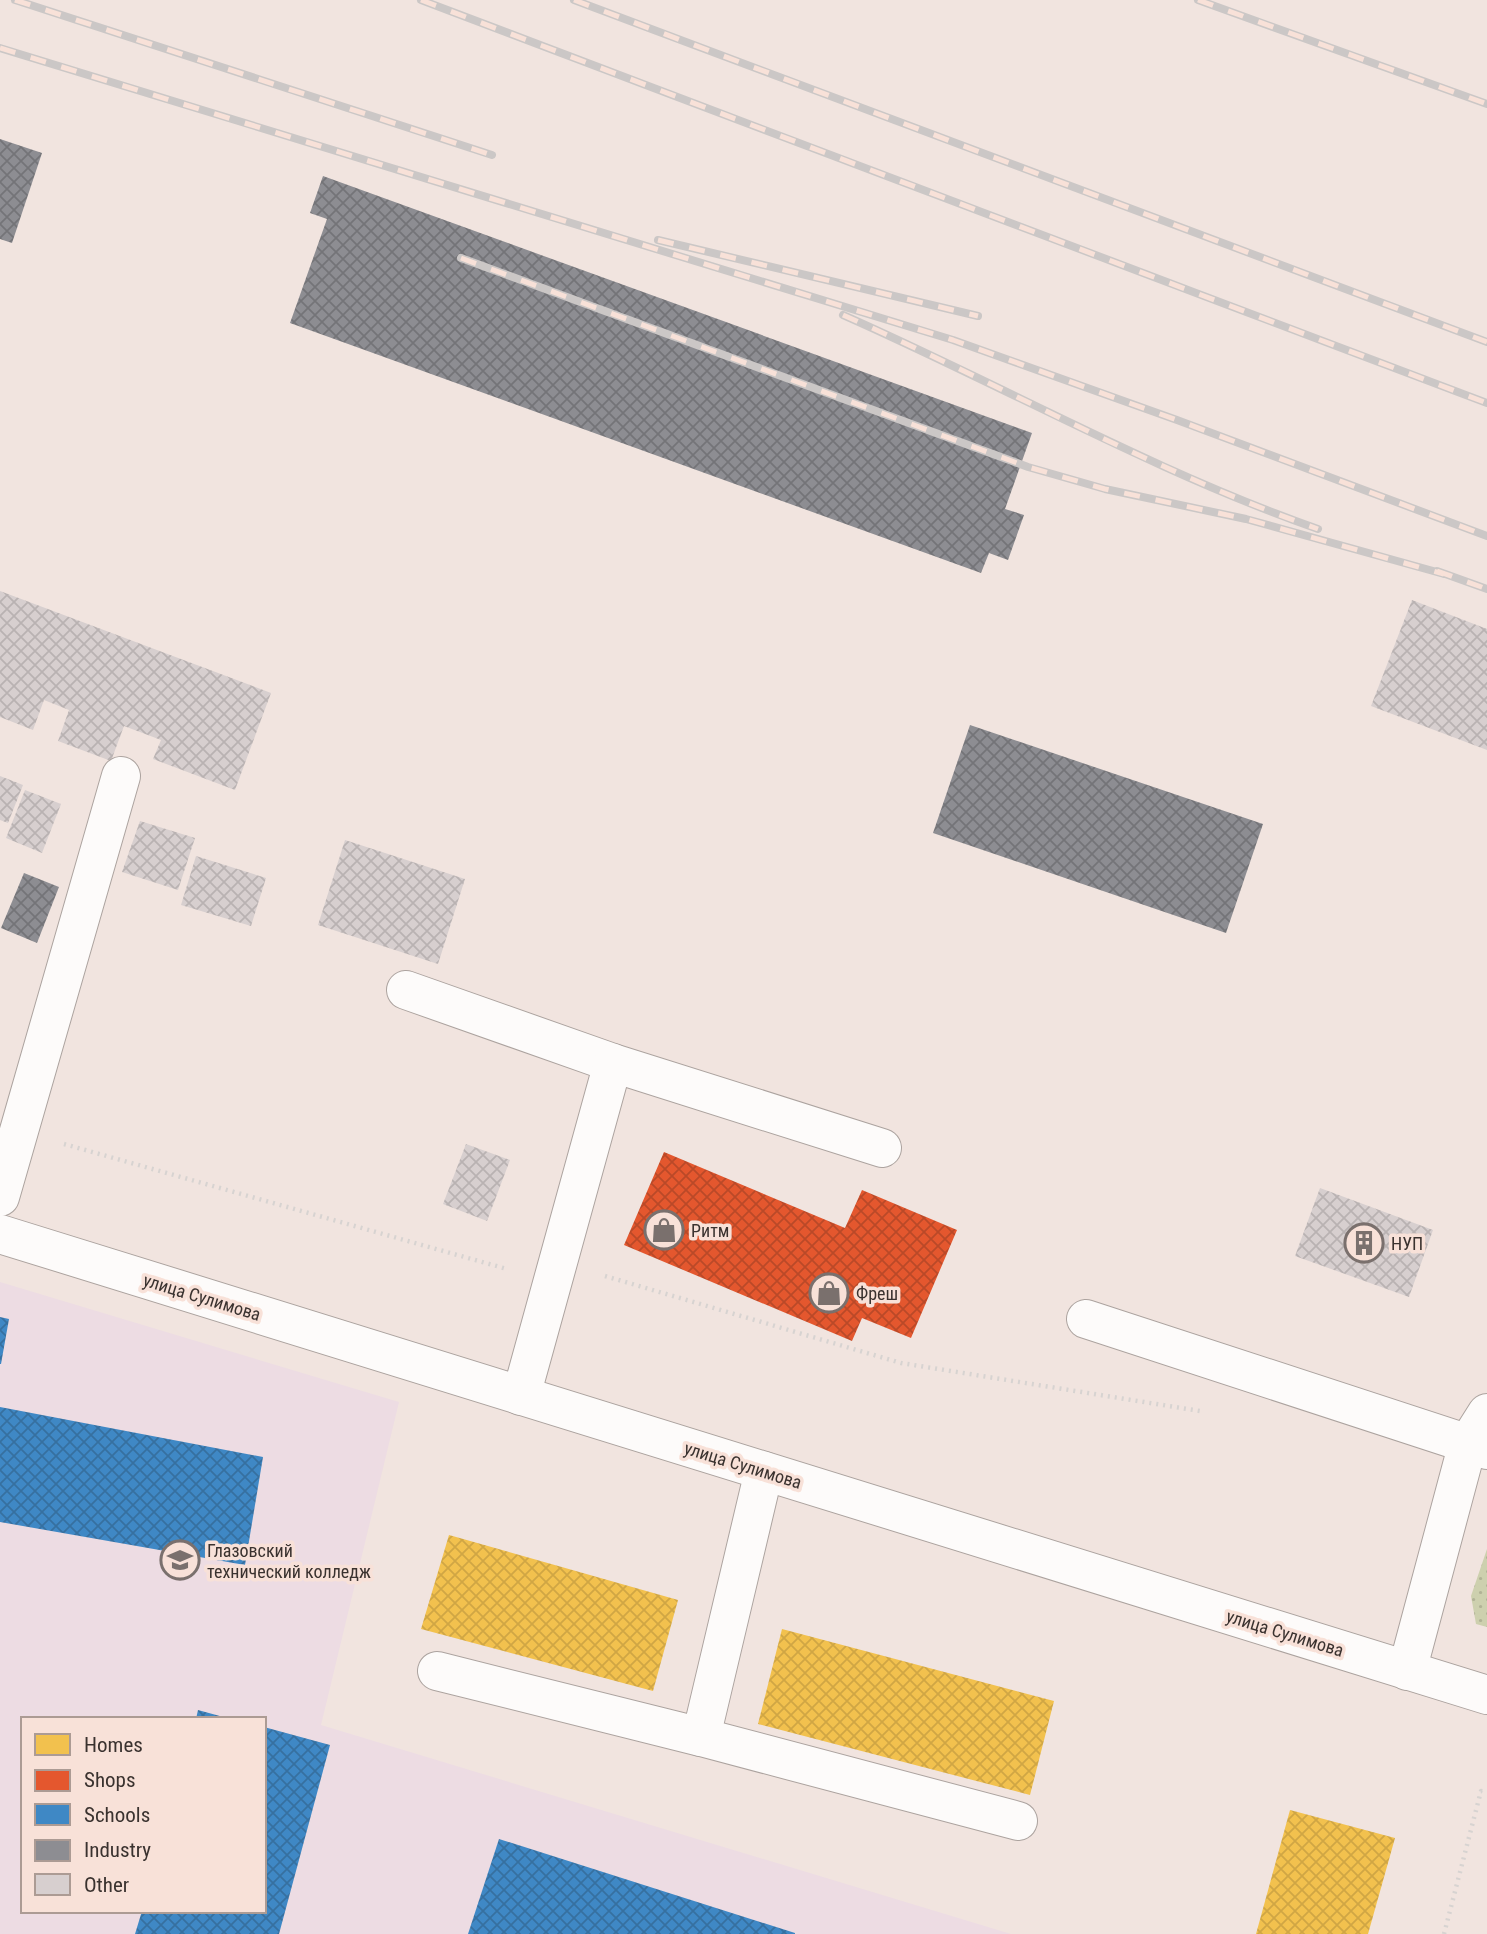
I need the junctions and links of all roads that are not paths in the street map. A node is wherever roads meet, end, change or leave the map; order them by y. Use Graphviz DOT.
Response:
graph roads {
  1 [pos="121,776"];
  2 [pos="406,990"];
  3 [pos="613,1063"];
  4 [pos="882,1149"];
  5 [pos="0,1197"];
  6 [pos="0,1234"];
  7 [pos="1086,1319"];
  8 [pos="521,1396"];
  9 [pos="1481,1435"];
  10 [pos="764,1471"];
  11 [pos="437,1671"];
  12 [pos="1407,1671"];
  13 [pos="1487,1695"];
  14 [pos="701,1737"];
  15 [pos="1018,1821"];
  1 -- 5 [label="main road"];
  2 -- 3 [label="main road"];
  3 -- 4 [label="main road"];
  3 -- 8 [label="main road"];
  6 -- 8 [label="main road, улица Сулимова"];
  7 -- 9 [label="main road"];
  8 -- 10 [label="main road, улица Сулимова"];
  9 -- 12 [label="main road"];
  10 -- 12 [label="main road, улица Сулимова"];
  10 -- 14 [label="main road"];
  11 -- 14 [label="main road"];
  12 -- 13 [label="main road, улица Сулимова"];
  14 -- 15 [label="main road"];
}
